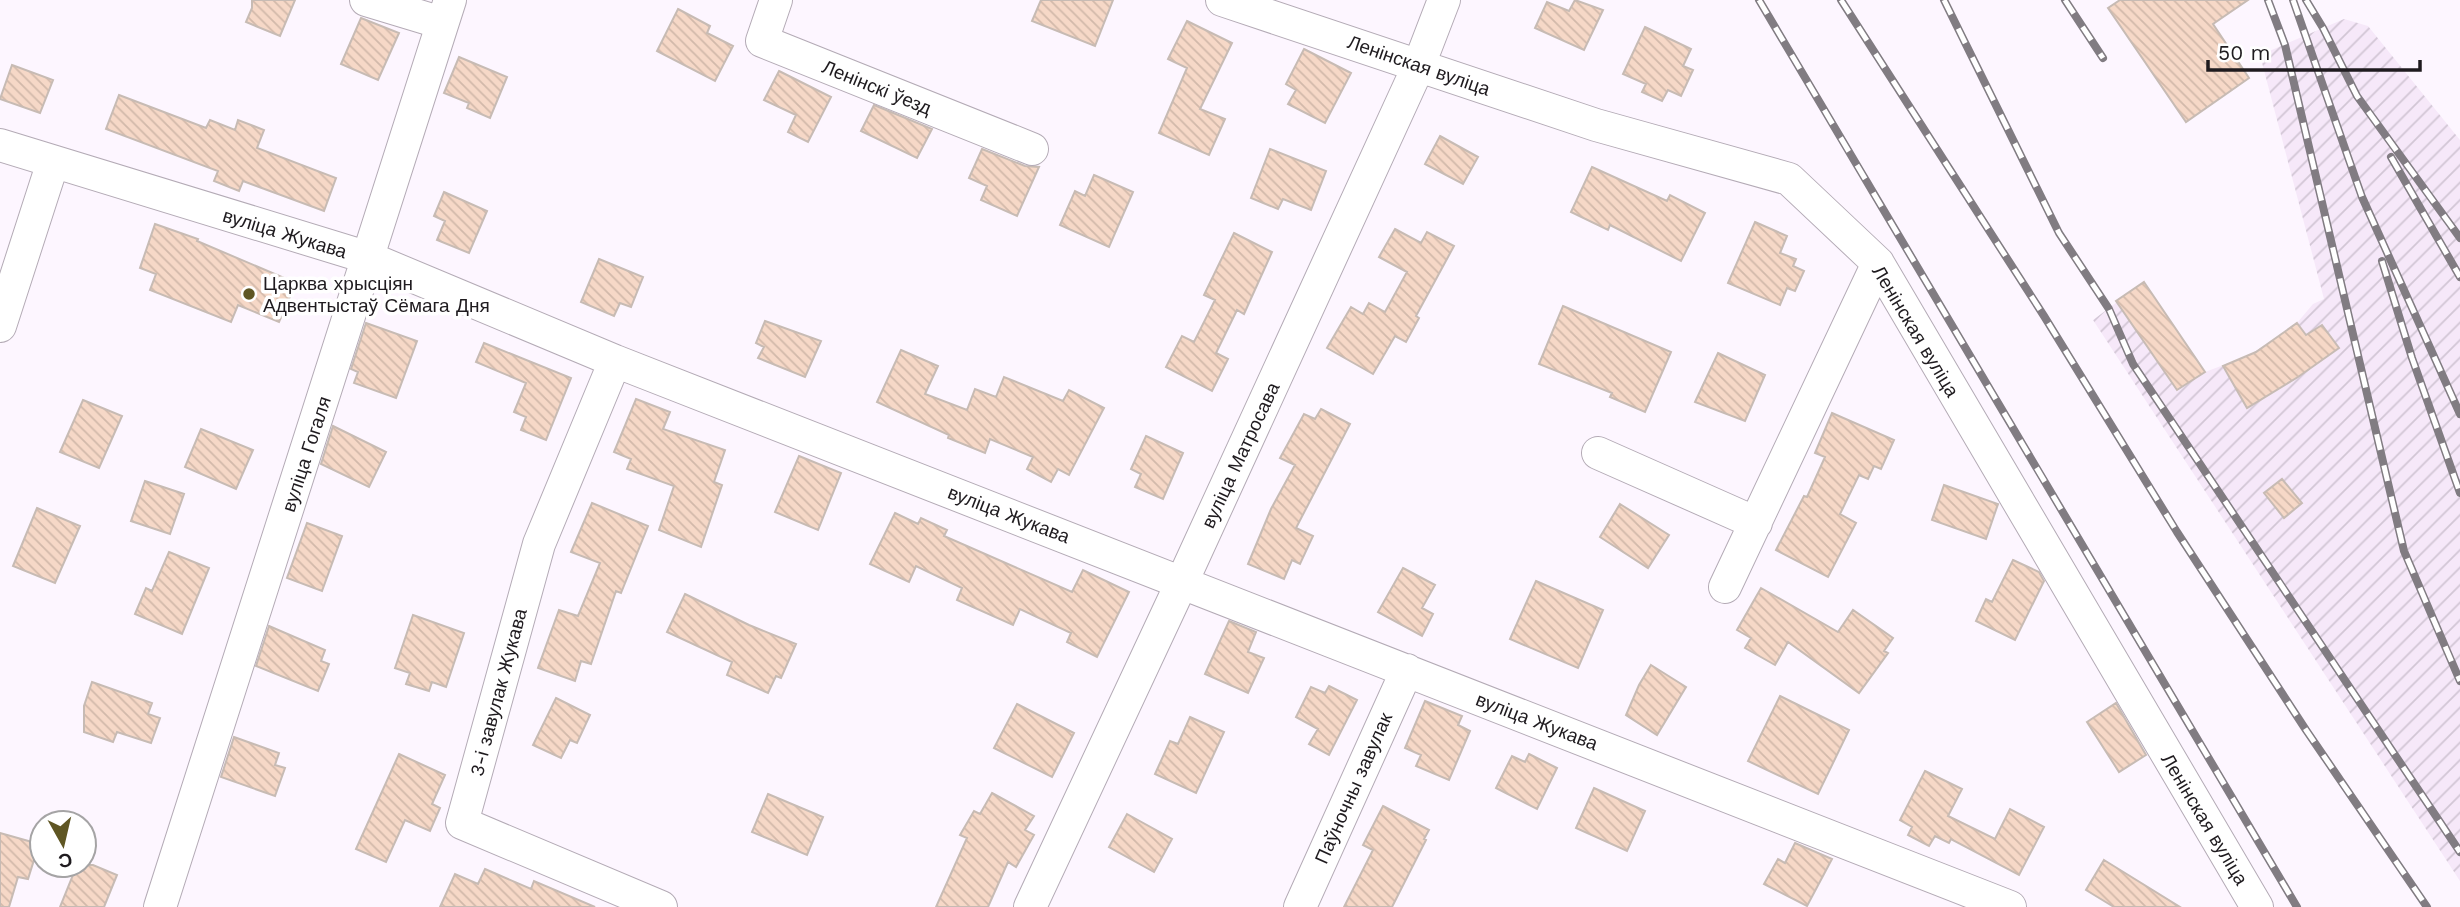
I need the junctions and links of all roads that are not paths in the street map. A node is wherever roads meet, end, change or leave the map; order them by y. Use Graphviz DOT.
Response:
graph roads {
  1 [pos="366,0"];
  2 [pos="776,0"];
  3 [pos="1222,0"];
  4 [pos="1444,0"];
  5 [pos="446,12"];
  6 [pos="1419,65"];
  7 [pos="0,145"];
  8 [pos="1031,149"];
  9 [pos="53,162"];
  10 [pos="369,258"];
  11 [pos="1878,263"];
  12 [pos="0,326"];
  13 [pos="615,361"];
  14 [pos="1598,453"];
  15 [pos="1756,523"];
  16 [pos="1182,582"];
  17 [pos="1724,587"];
  18 [pos="1406,670"];
  19 [pos="160,907"];
  20 [pos="661,907"];
  21 [pos="1030,907"];
  22 [pos="1300,907"];
  23 [pos="2010,907"];
  24 [pos="2257,907"];
  1 -- 5 [label="street"];
  2 -- 8 [label="street, Ленінскі ўезд"];
  3 -- 6 [label="street, Ленінская вуліца"];
  4 -- 6 [label="street, вуліца Матросава"];
  5 -- 10 [label="street, вуліца Гогаля"];
  6 -- 11 [label="street, Ленінская вуліца"];
  6 -- 16 [label="street, вуліца Матросава"];
  7 -- 9 [label="street, вуліца Жукава"];
  9 -- 10 [label="street, вуліца Жукава"];
  9 -- 12 [label="street"];
  10 -- 13 [label="street, вуліца Жукава"];
  10 -- 19 [label="street, вуліца Гогаля"];
  11 -- 15 [label="street"];
  11 -- 24 [label="street, Ленінская вуліца"];
  13 -- 16 [label="street, вуліца Жукава"];
  13 -- 20 [label="street, 3-і завулак Жукава"];
  14 -- 15 [label="street"];
  15 -- 17 [label="street"];
  16 -- 18 [label="street, вуліца Жукава"];
  16 -- 21 [label="street, вуліца Матросава"];
  18 -- 22 [label="street, Паўночны завулак"];
  18 -- 23 [label="street, вуліца Жукава"];
}
